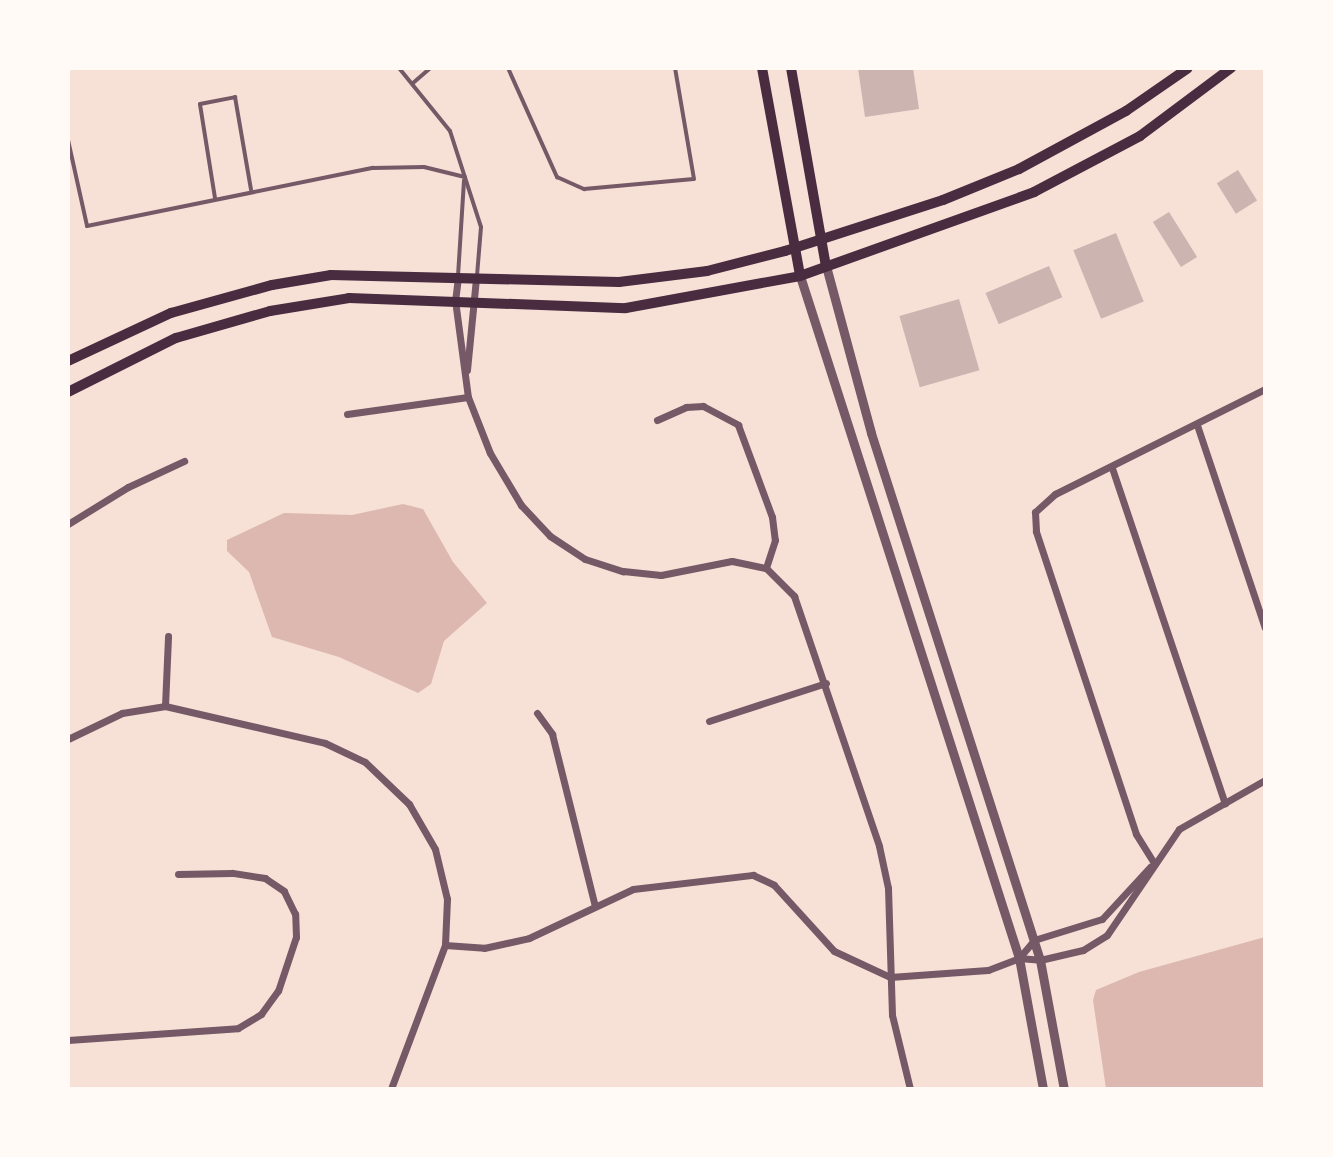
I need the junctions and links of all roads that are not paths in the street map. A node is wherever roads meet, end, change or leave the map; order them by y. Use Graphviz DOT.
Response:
graph roads {
  1 [pos="399,68"];
  2 [pos="430,68"];
  3 [pos="508,68"];
  4 [pos="675,68"];
  5 [pos="762,68"];
  6 [pos="791,68"];
  7 [pos="1188,68"];
  8 [pos="1231,68"];
  9 [pos="413,83"];
  10 [pos="68,140"];
  11 [pos="465,177"];
  12 [pos="251,190"];
  13 [pos="215,199"];
  14 [pos="822,240"];
  15 [pos="793,249"];
  16 [pos="826,266"];
  17 [pos="458,276"];
  18 [pos="800,276"];
  19 [pos="476,278"];
  20 [pos="455,300"];
  21 [pos="474,302"];
  22 [pos="68,361"];
  23 [pos="1265,389"];
  24 [pos="68,392"];
  25 [pos="468,397"];
  26 [pos="347,414"];
  27 [pos="657,420"];
  28 [pos="1197,425"];
  29 [pos="184,461"];
  30 [pos="1112,468"];
  31 [pos="68,524"];
  32 [pos="766,568"];
  33 [pos="1265,628"];
  34 [pos="168,636"];
  35 [pos="826,683"];
  36 [pos="165,706"];
  37 [pos="537,713"];
  38 [pos="709,721"];
  39 [pos="68,739"];
  40 [pos="1265,780"];
  41 [pos="1225,803"];
  42 [pos="1154,863"];
  43 [pos="178,874"];
  44 [pos="595,906"];
  45 [pos="1034,940"];
  46 [pos="445,945"];
  47 [pos="1019,958"];
  48 [pos="1040,960"];
  49 [pos="890,977"];
  50 [pos="68,1040"];
  51 [pos="391,1089"];
  52 [pos="910,1089"];
  53 [pos="1043,1089"];
  54 [pos="1064,1089"];
  1 -- 9 [label="lane"];
  2 -- 9 [label="lane"];
  3 -- 4 [label="lane"];
  5 -- 15 [label="main road"];
  6 -- 14 [label="main road"];
  7 -- 14 [label="main road"];
  8 -- 16 [label="main road"];
  9 -- 11 [label="lane"];
  10 -- 13 [label="lane"];
  11 -- 12 [label="lane"];
  11 -- 17 [label="lane"];
  11 -- 19 [label="lane"];
  12 -- 13 [label="lane"];
  12 -- 13 [label="lane"];
  14 -- 15 [label="main road"];
  14 -- 16 [label="main road"];
  15 -- 18 [label="main road"];
  15 -- 19 [label="main road"];
  16 -- 18 [label="main road"];
  16 -- 45 [label="street"];
  17 -- 19 [label="main road"];
  17 -- 20 [label="street"];
  17 -- 22 [label="main road"];
  18 -- 21 [label="main road"];
  18 -- 47 [label="street"];
  19 -- 21 [label="street"];
  20 -- 21 [label="main road"];
  20 -- 24 [label="main road"];
  20 -- 25 [label="street"];
  21 -- 25 [label="street"];
  23 -- 28 [label="street"];
  25 -- 26 [label="street"];
  25 -- 32 [label="street"];
  27 -- 32 [label="street"];
  28 -- 30 [label="street"];
  28 -- 33 [label="street"];
  29 -- 31 [label="street"];
  30 -- 41 [label="street"];
  30 -- 42 [label="street"];
  32 -- 35 [label="street"];
  34 -- 36 [label="street"];
  35 -- 38 [label="street"];
  35 -- 49 [label="street"];
  36 -- 39 [label="street"];
  36 -- 46 [label="street"];
  37 -- 44 [label="street"];
  40 -- 41 [label="street"];
  41 -- 42 [label="street"];
  42 -- 45 [label="street"];
  42 -- 48 [label="street"];
  43 -- 50 [label="street"];
  44 -- 46 [label="street"];
  44 -- 49 [label="street"];
  45 -- 47 [label="street"];
  45 -- 48 [label="street"];
  46 -- 51 [label="street"];
  47 -- 48 [label="street"];
  47 -- 49 [label="street"];
  47 -- 53 [label="street"];
  48 -- 54 [label="street"];
  49 -- 52 [label="street"];
}
